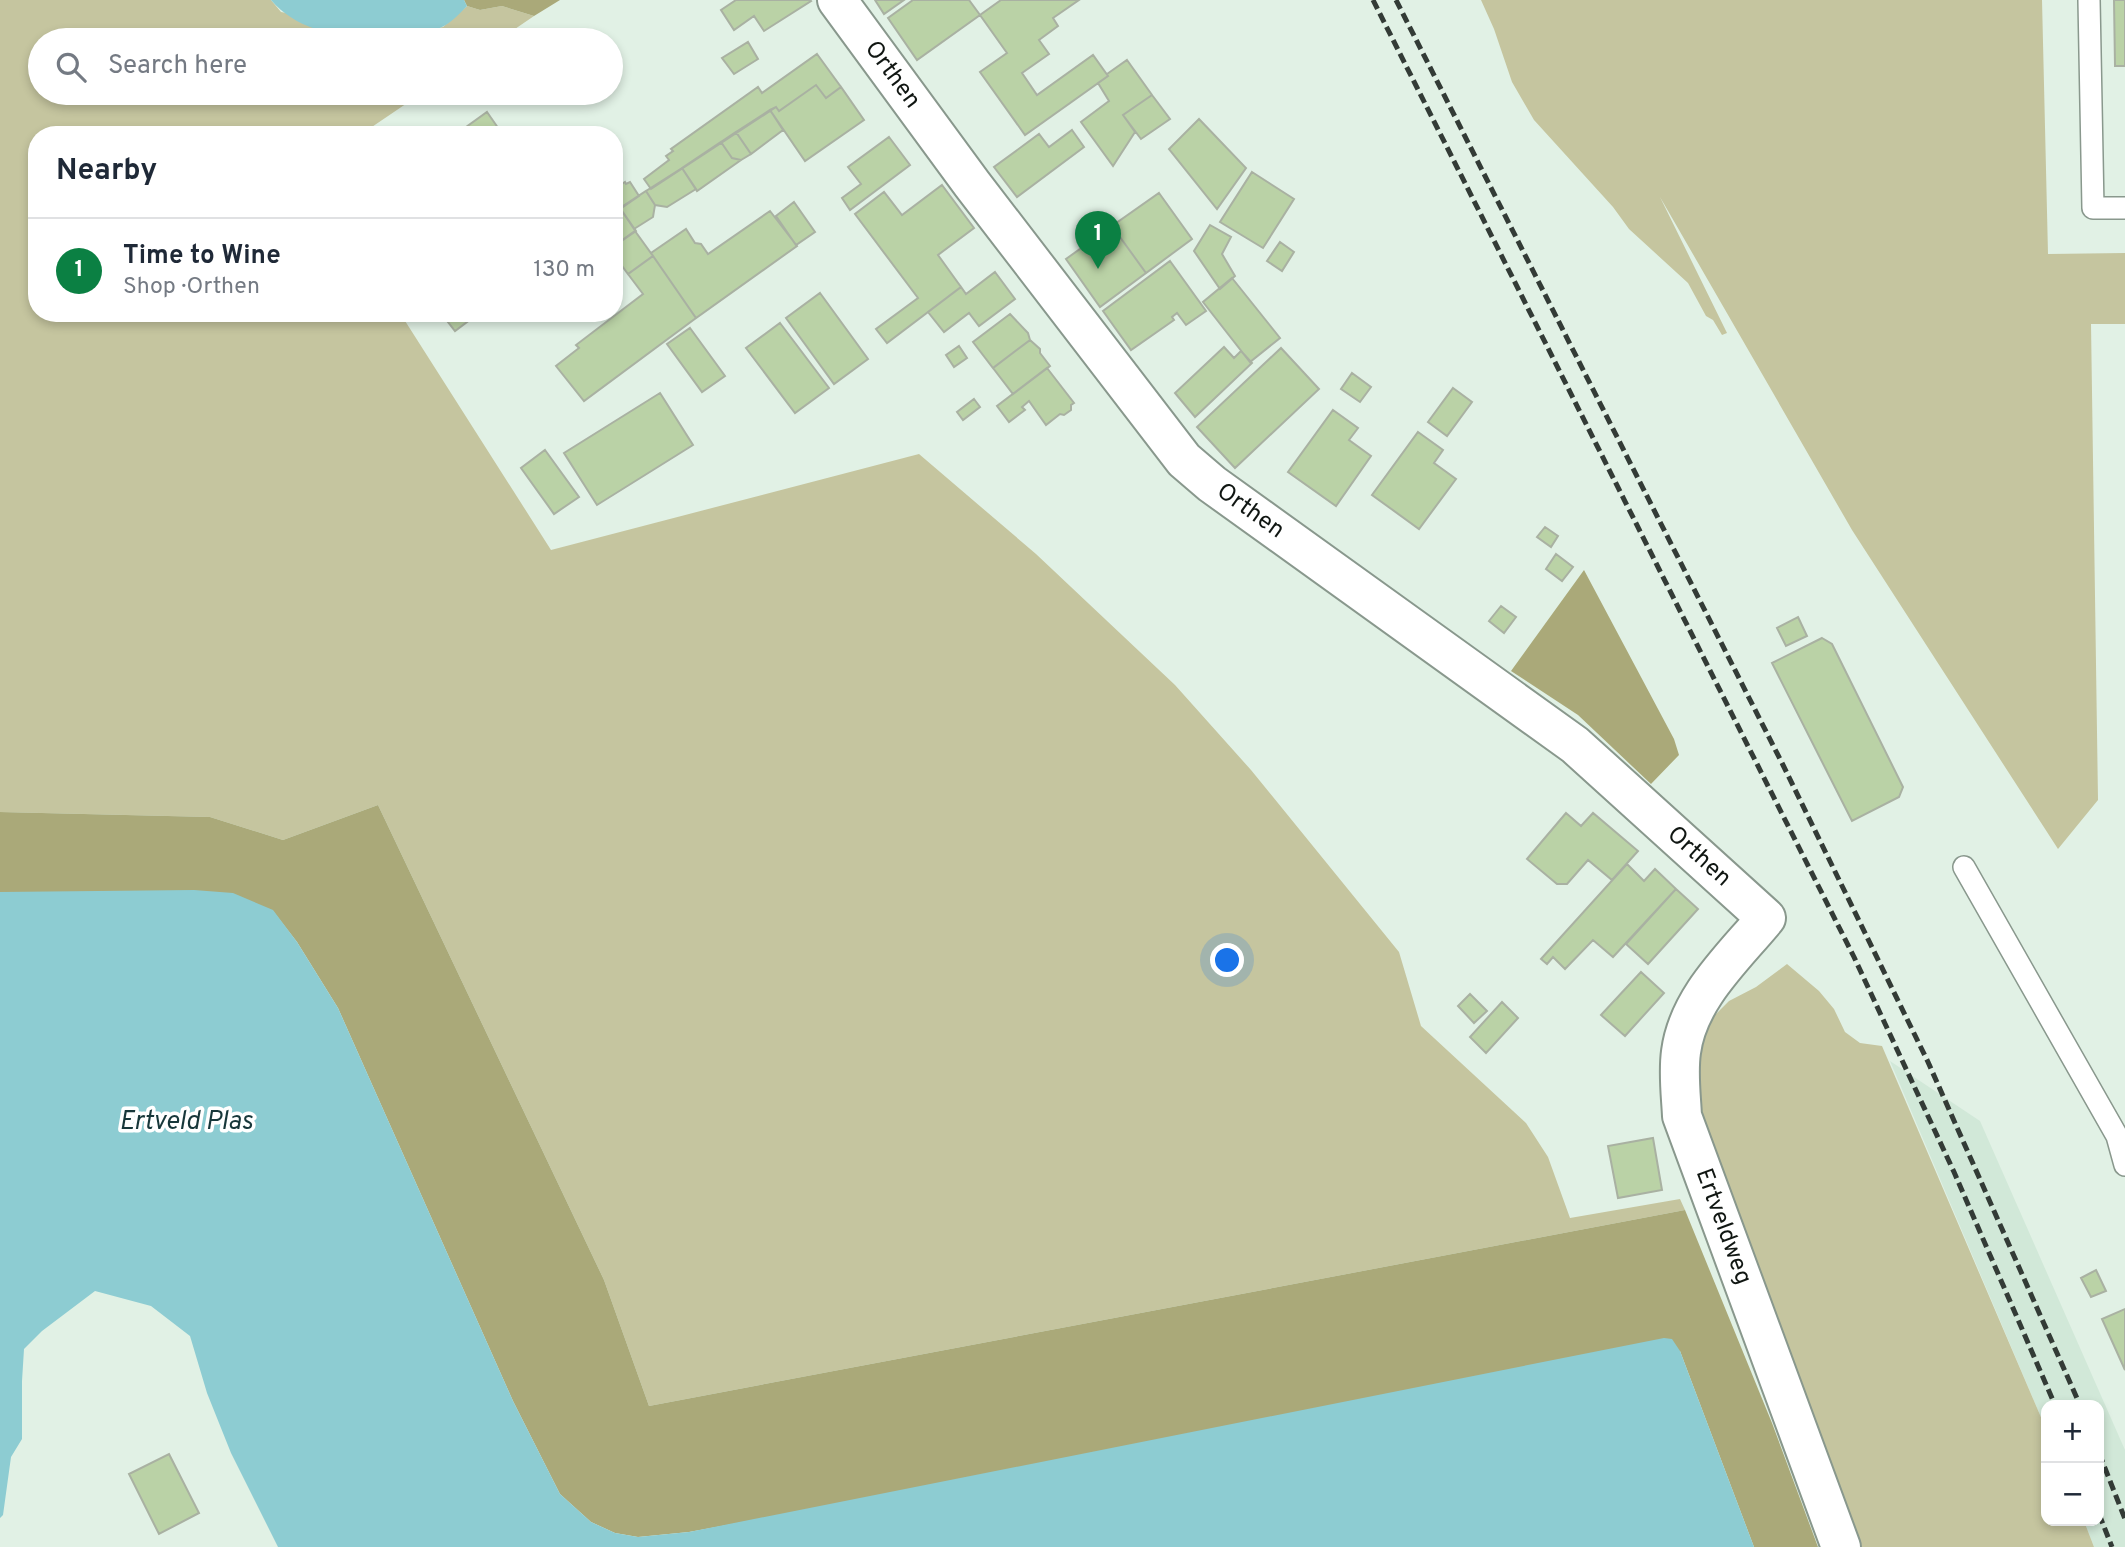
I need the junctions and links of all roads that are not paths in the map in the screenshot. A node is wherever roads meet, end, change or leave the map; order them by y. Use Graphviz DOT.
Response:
graph roads {
  1 [pos="837,0"];
  2 [pos="2089,0"];
  3 [pos="2125,208"];
  4 [pos="1964,867"];
  5 [pos="1766,918"];
  6 [pos="2125,1166"];
  7 [pos="1841,1547"];
  1 -- 5 [label="street, Orthen"];
  2 -- 3 [label="lane"];
  4 -- 6 [label="lane"];
  5 -- 7 [label="street, Ertveldweg"];
}
